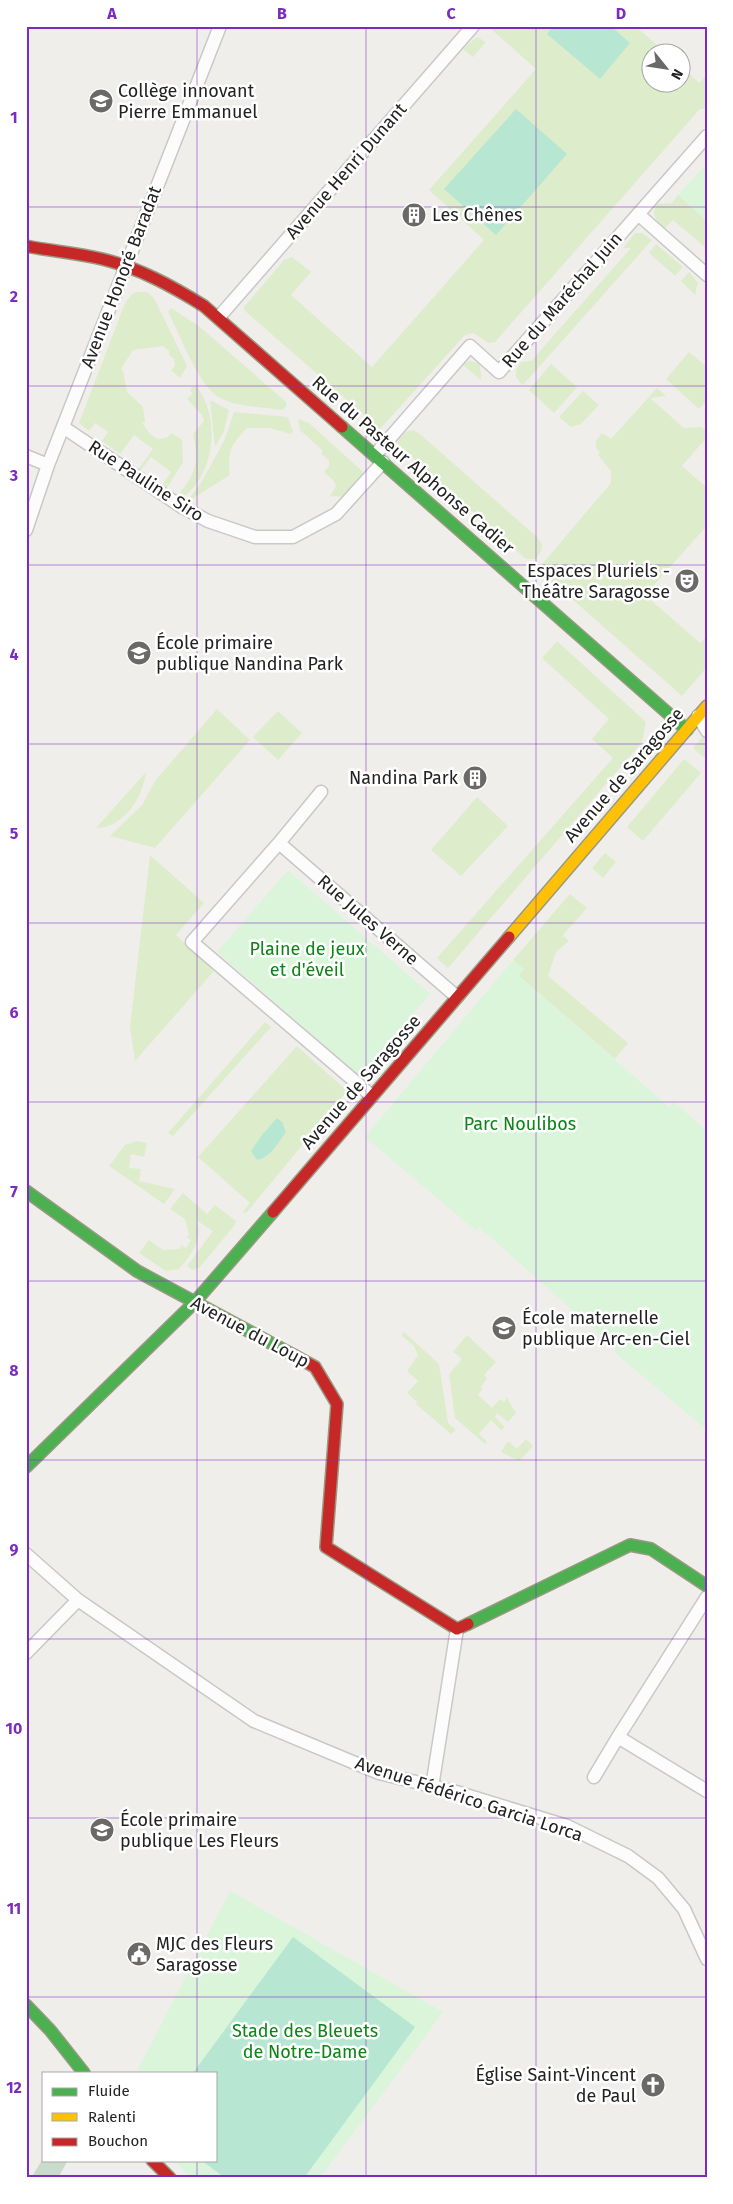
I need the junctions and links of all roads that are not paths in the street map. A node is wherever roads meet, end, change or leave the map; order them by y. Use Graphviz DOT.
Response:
graph roads {
  1 [pos="220,26"];
  2 [pos="473,26"];
  3 [pos="707,136"];
  4 [pos="638,214"];
  5 [pos="26,246"];
  6 [pos="125,266"];
  7 [pos="707,274"];
  8 [pos="219,317"];
  9 [pos="63,427"];
  10 [pos="26,456"];
  11 [pos="379,459"];
  12 [pos="48,465"];
  13 [pos="26,530"];
  14 [pos="707,706"];
  15 [pos="698,716"];
  16 [pos="687,730"];
  17 [pos="707,731"];
  18 [pos="321,792"];
  19 [pos="279,843"];
  20 [pos="458,997"];
  21 [pos="372,1096"];
  22 [pos="26,1191"];
  23 [pos="194,1303"];
  24 [pos="26,1467"];
  25 [pos="26,1554"];
  26 [pos="705,1581"];
  27 [pos="707,1597"];
  28 [pos="78,1600"];
  29 [pos="457,1629"];
  30 [pos="26,1653"];
  31 [pos="618,1737"];
  32 [pos="594,1777"];
  33 [pos="432,1787"];
  34 [pos="707,1791"];
  35 [pos="707,1959"];
  36 [pos="26,2005"];
  37 [pos="83,2072"];
  38 [pos="154,2162"];
  39 [pos="170,2178"];
  1 -- 6 [label="street, Avenue Honoré Baradat"];
  2 -- 8 [label="street, Avenue Henri Dunant"];
  3 -- 4 [label="street, Rue du Maréchal Juin"];
  4 -- 7 [label="street"];
  4 -- 11 [label="street, Rue du Maréchal Juin"];
  5 -- 6 [label="street, Rue du Pasteur Alphonse Cadier"];
  6 -- 8 [label="street, Rue du Pasteur Alphonse Cadier"];
  6 -- 9 [label="street, Avenue Honoré Baradat"];
  8 -- 11 [label="street, Rue du Pasteur Alphonse Cadier"];
  9 -- 11 [label="street, Rue Pauline Siro"];
  9 -- 12 [label="street, Avenue Honoré Baradat"];
  10 -- 12 [label="street"];
  11 -- 16 [label="street, Rue du Pasteur Alphonse Cadier"];
  12 -- 13 [label="street, Avenue Honoré Baradat"];
  14 -- 15 [label="street, Avenue de Saragosse"];
  15 -- 16 [label="street, Avenue de Saragosse"];
  15 -- 17 [label="street"];
  16 -- 20 [label="street, Avenue de Saragosse"];
  18 -- 19 [label="street"];
  19 -- 20 [label="street, Rue Jules Verne"];
  19 -- 21 [label="street"];
  20 -- 21 [label="street, Avenue de Saragosse"];
  21 -- 23 [label="street, Avenue de Saragosse"];
  22 -- 23 [label="street, Avenue du Loup"];
  23 -- 24 [label="street, Avenue de Saragosse"];
  23 -- 29 [label="street, Avenue du Loup"];
  25 -- 28 [label="street, Avenue Fédérico Garcia Lorca"];
  26 -- 29 [label="street"];
  27 -- 31 [label="street"];
  28 -- 30 [label="street"];
  28 -- 33 [label="street, Avenue Fédérico Garcia Lorca"];
  29 -- 33 [label="street"];
  31 -- 32 [label="street"];
  31 -- 34 [label="street"];
  33 -- 35 [label="street, Avenue Fédérico Garcia Lorca"];
  36 -- 37 [label="street"];
  38 -- 39 [label="street"];
}
